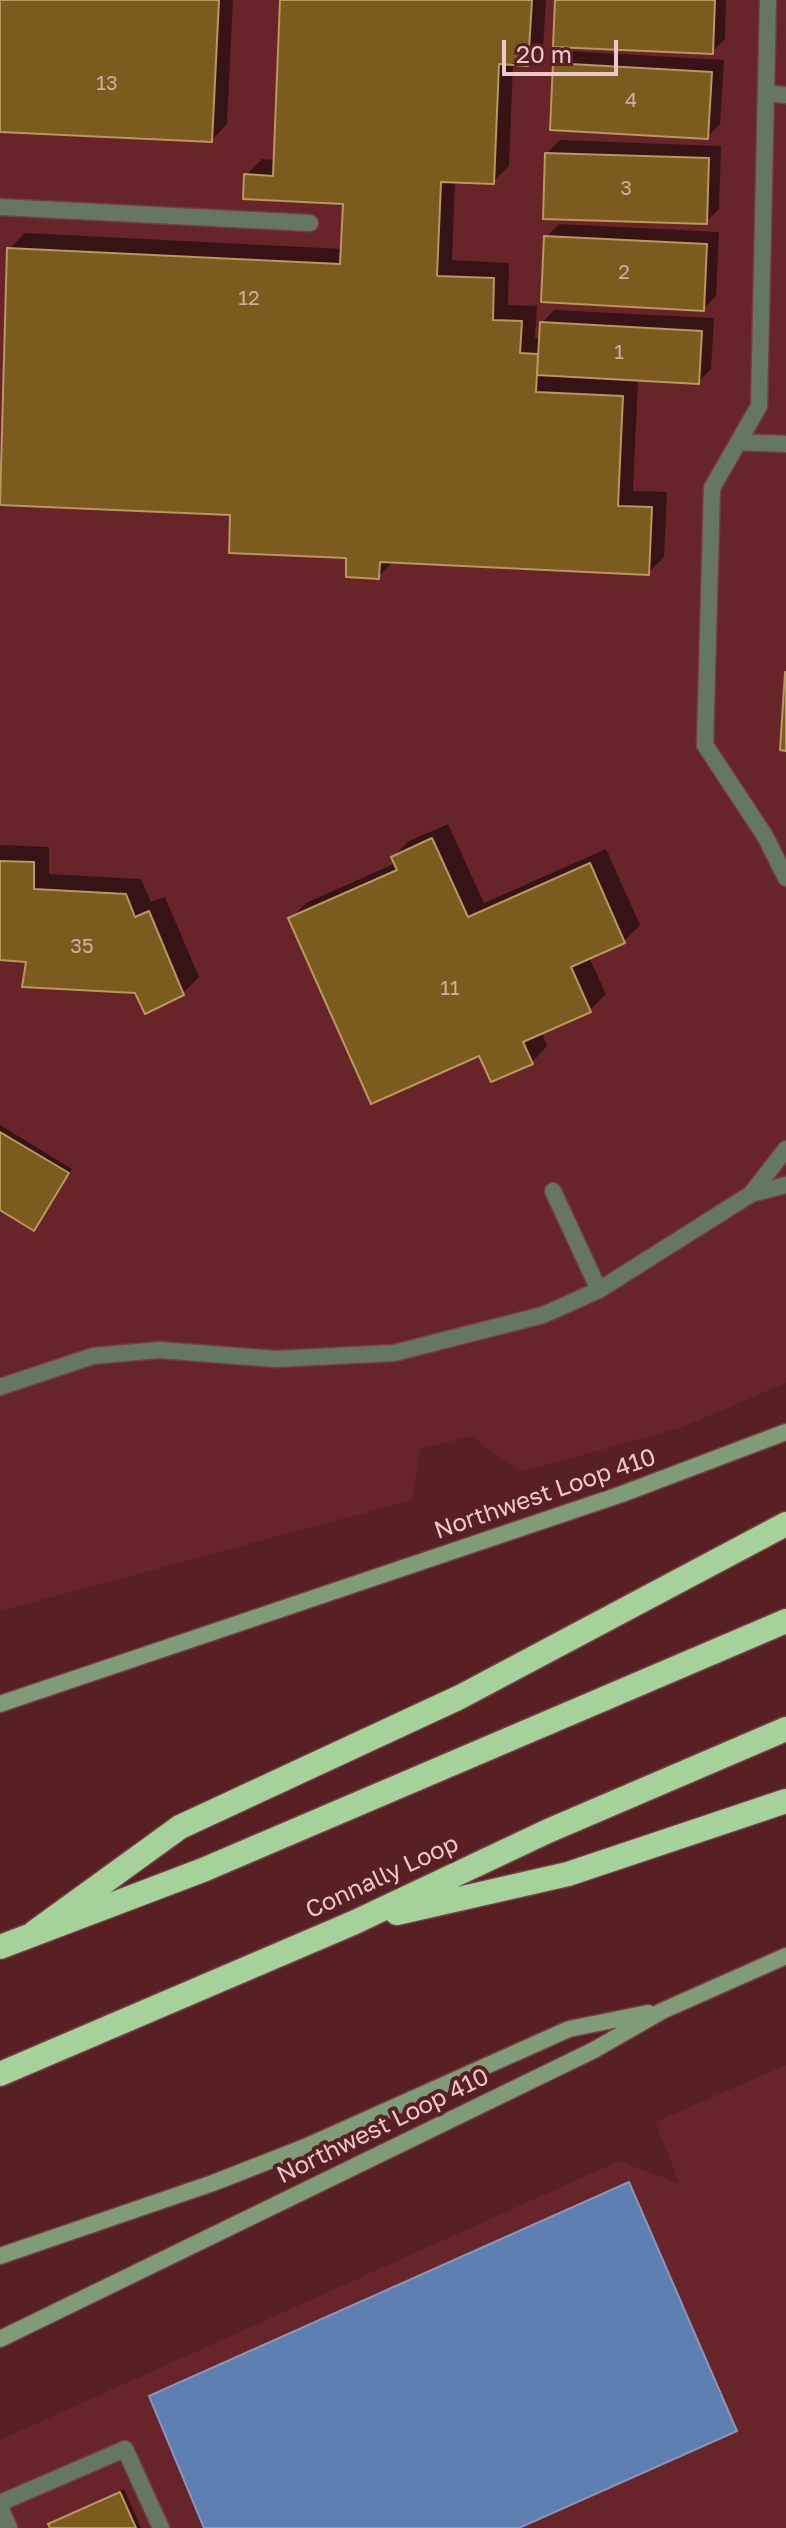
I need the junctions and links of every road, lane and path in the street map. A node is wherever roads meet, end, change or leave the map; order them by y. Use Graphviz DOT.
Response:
graph roads {
  1 [pos="768,0"];
  2 [pos="766,93"];
  3 [pos="786,95"];
  4 [pos="0,207"];
  5 [pos="310,223"];
  6 [pos="739,442"];
  7 [pos="786,444"];
  8 [pos="786,878"];
  9 [pos="786,1149"];
  10 [pos="786,1185"];
  11 [pos="553,1191"];
  12 [pos="751,1194"];
  13 [pos="599,1290"];
  14 [pos="0,1387"];
  15 [pos="786,1432"];
  16 [pos="786,1524"];
  17 [pos="786,1621"];
  18 [pos="0,1704"];
  19 [pos="786,1729"];
  20 [pos="786,1801"];
  21 [pos="353,1923"];
  22 [pos="35,1932"];
  23 [pos="0,1947"];
  24 [pos="786,1956"];
  25 [pos="662,2011"];
  26 [pos="0,2074"];
  27 [pos="0,2256"];
  28 [pos="0,2339"];
  29 [pos="0,2505"];
  30 [pos="9,2528"];
  31 [pos="161,2528"];
  1 -- 2 [label="lane"];
  2 -- 3 [label="lane"];
  2 -- 6 [label="lane"];
  4 -- 5 [label="lane"];
  6 -- 7 [label="lane"];
  6 -- 8 [label="lane"];
  9 -- 12 [label="lane"];
  10 -- 12 [label="lane"];
  11 -- 13 [label="lane"];
  12 -- 13 [label="lane"];
  13 -- 14 [label="lane"];
  15 -- 18 [label="main road, Northwest Loop 410"];
  16 -- 22 [label="highway"];
  17 -- 22 [label="highway"];
  19 -- 21 [label="highway, Connally Loop"];
  20 -- 21 [label="highway"];
  21 -- 26 [label="highway, Connally Loop"];
  22 -- 23 [label="highway"];
  24 -- 25 [label="main road, Northwest Loop 410"];
  25 -- 27 [label="main road"];
  25 -- 28 [label="main road, Northwest Loop 410"];
  29 -- 30 [label="lane"];
  29 -- 31 [label="lane"];
}
